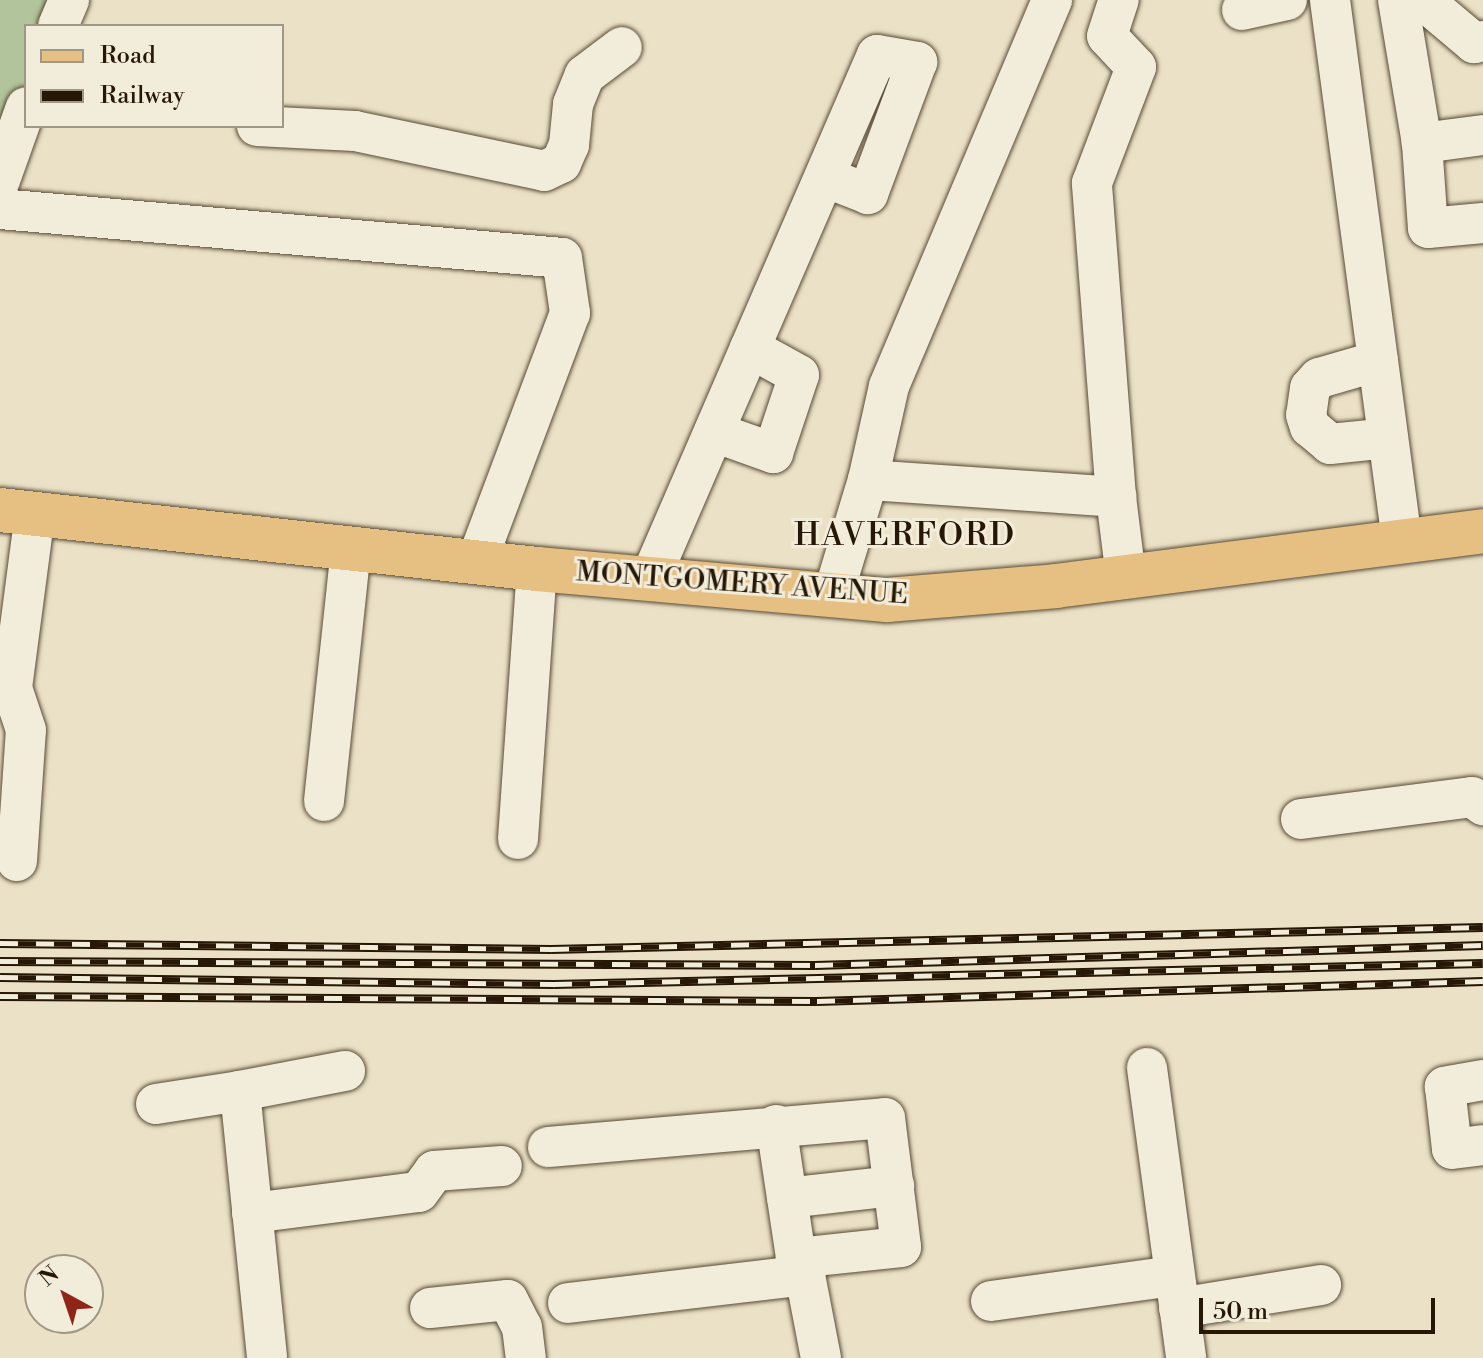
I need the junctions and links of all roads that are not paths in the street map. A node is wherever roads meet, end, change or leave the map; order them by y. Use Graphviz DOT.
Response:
graph roads {
  1 [pos="69,0"];
  2 [pos="1052,0"];
  3 [pos="1119,0"];
  4 [pos="1287,0"];
  5 [pos="1330,0"];
  6 [pos="1398,0"];
  7 [pos="1423,0"];
  8 [pos="1242,10"];
  9 [pos="59,24"];
  10 [pos="1478,42"];
  11 [pos="622,47"];
  12 [pos="1407,55"];
  13 [pos="24,113"];
  14 [pos="284,127"];
  15 [pos="1483,135"];
  16 [pos="1422,143"];
  17 [pos="825,177"];
  18 [pos="0,180"];
  19 [pos="0,209"];
  20 [pos="1483,223"];
  21 [pos="750,348"];
  22 [pos="1378,361"];
  23 [pos="714,432"];
  24 [pos="1388,438"];
  25 [pos="868,480"];
  26 [pos="1116,497"];
  27 [pos="18,512"];
  28 [pos="1483,531"];
  29 [pos="1402,541"];
  30 [pos="351,547"];
  31 [pos="477,561"];
  32 [pos="537,569"];
  33 [pos="1126,577"];
  34 [pos="650,579"];
  35 [pos="833,595"];
  36 [pos="324,801"];
  37 [pos="1483,805"];
  38 [pos="1301,819"];
  39 [pos="518,839"];
  40 [pos="17,861"];
  41 [pos="1147,1068"];
  42 [pos="345,1071"];
  43 [pos="1483,1080"];
  44 [pos="240,1091"];
  45 [pos="156,1104"];
  46 [pos="776,1125"];
  47 [pos="1483,1145"];
  48 [pos="548,1147"];
  49 [pos="502,1166"];
  50 [pos="894,1186"];
  51 [pos="787,1198"];
  52 [pos="252,1213"];
  53 [pos="801,1267"];
  54 [pos="1321,1285"];
  55 [pos="1176,1292"];
  56 [pos="991,1301"];
  57 [pos="568,1303"];
  58 [pos="430,1308"];
  59 [pos="263,1358"];
  60 [pos="526,1358"];
  61 [pos="821,1358"];
  62 [pos="1186,1358"];
  1 -- 9 [label="street"];
  2 -- 25 [label="street"];
  3 -- 26 [label="street"];
  4 -- 8 [label="street"];
  5 -- 22 [label="street"];
  6 -- 12 [label="street"];
  7 -- 10 [label="street"];
  10 -- 12 [label="street"];
  11 -- 14 [label="street"];
  12 -- 16 [label="street"];
  13 -- 18 [label="street"];
  15 -- 16 [label="street"];
  16 -- 20 [label="street"];
  17 -- 21 [label="street"];
  19 -- 31 [label="street"];
  21 -- 23 [label="street"];
  21 -- 23 [label="street"];
  22 -- 24 [label="street"];
  22 -- 24 [label="street"];
  23 -- 34 [label="street"];
  24 -- 29 [label="street"];
  25 -- 26 [label="street"];
  25 -- 35 [label="street"];
  26 -- 33 [label="street"];
  27 -- 30 [label="main road, MONTGOMERY AVENUE"];
  27 -- 40 [label="street"];
  28 -- 29 [label="main road, MONTGOMERY AVENUE"];
  29 -- 33 [label="main road, MONTGOMERY AVENUE"];
  30 -- 31 [label="main road, MONTGOMERY AVENUE"];
  30 -- 36 [label="street"];
  31 -- 32 [label="main road, MONTGOMERY AVENUE"];
  32 -- 34 [label="main road, MONTGOMERY AVENUE"];
  32 -- 39 [label="street"];
  33 -- 35 [label="main road, MONTGOMERY AVENUE"];
  34 -- 35 [label="main road, MONTGOMERY AVENUE"];
  37 -- 38 [label="street"];
  41 -- 55 [label="street"];
  42 -- 44 [label="street"];
  43 -- 47 [label="street"];
  44 -- 45 [label="street"];
  44 -- 52 [label="street"];
  46 -- 48 [label="street"];
  46 -- 50 [label="street"];
  46 -- 51 [label="street"];
  49 -- 52 [label="street"];
  50 -- 51 [label="street"];
  50 -- 53 [label="street"];
  51 -- 53 [label="street"];
  52 -- 59 [label="street"];
  53 -- 57 [label="street"];
  53 -- 61 [label="street"];
  54 -- 55 [label="street"];
  55 -- 56 [label="street"];
  55 -- 62 [label="street"];
  58 -- 60 [label="street"];
}
